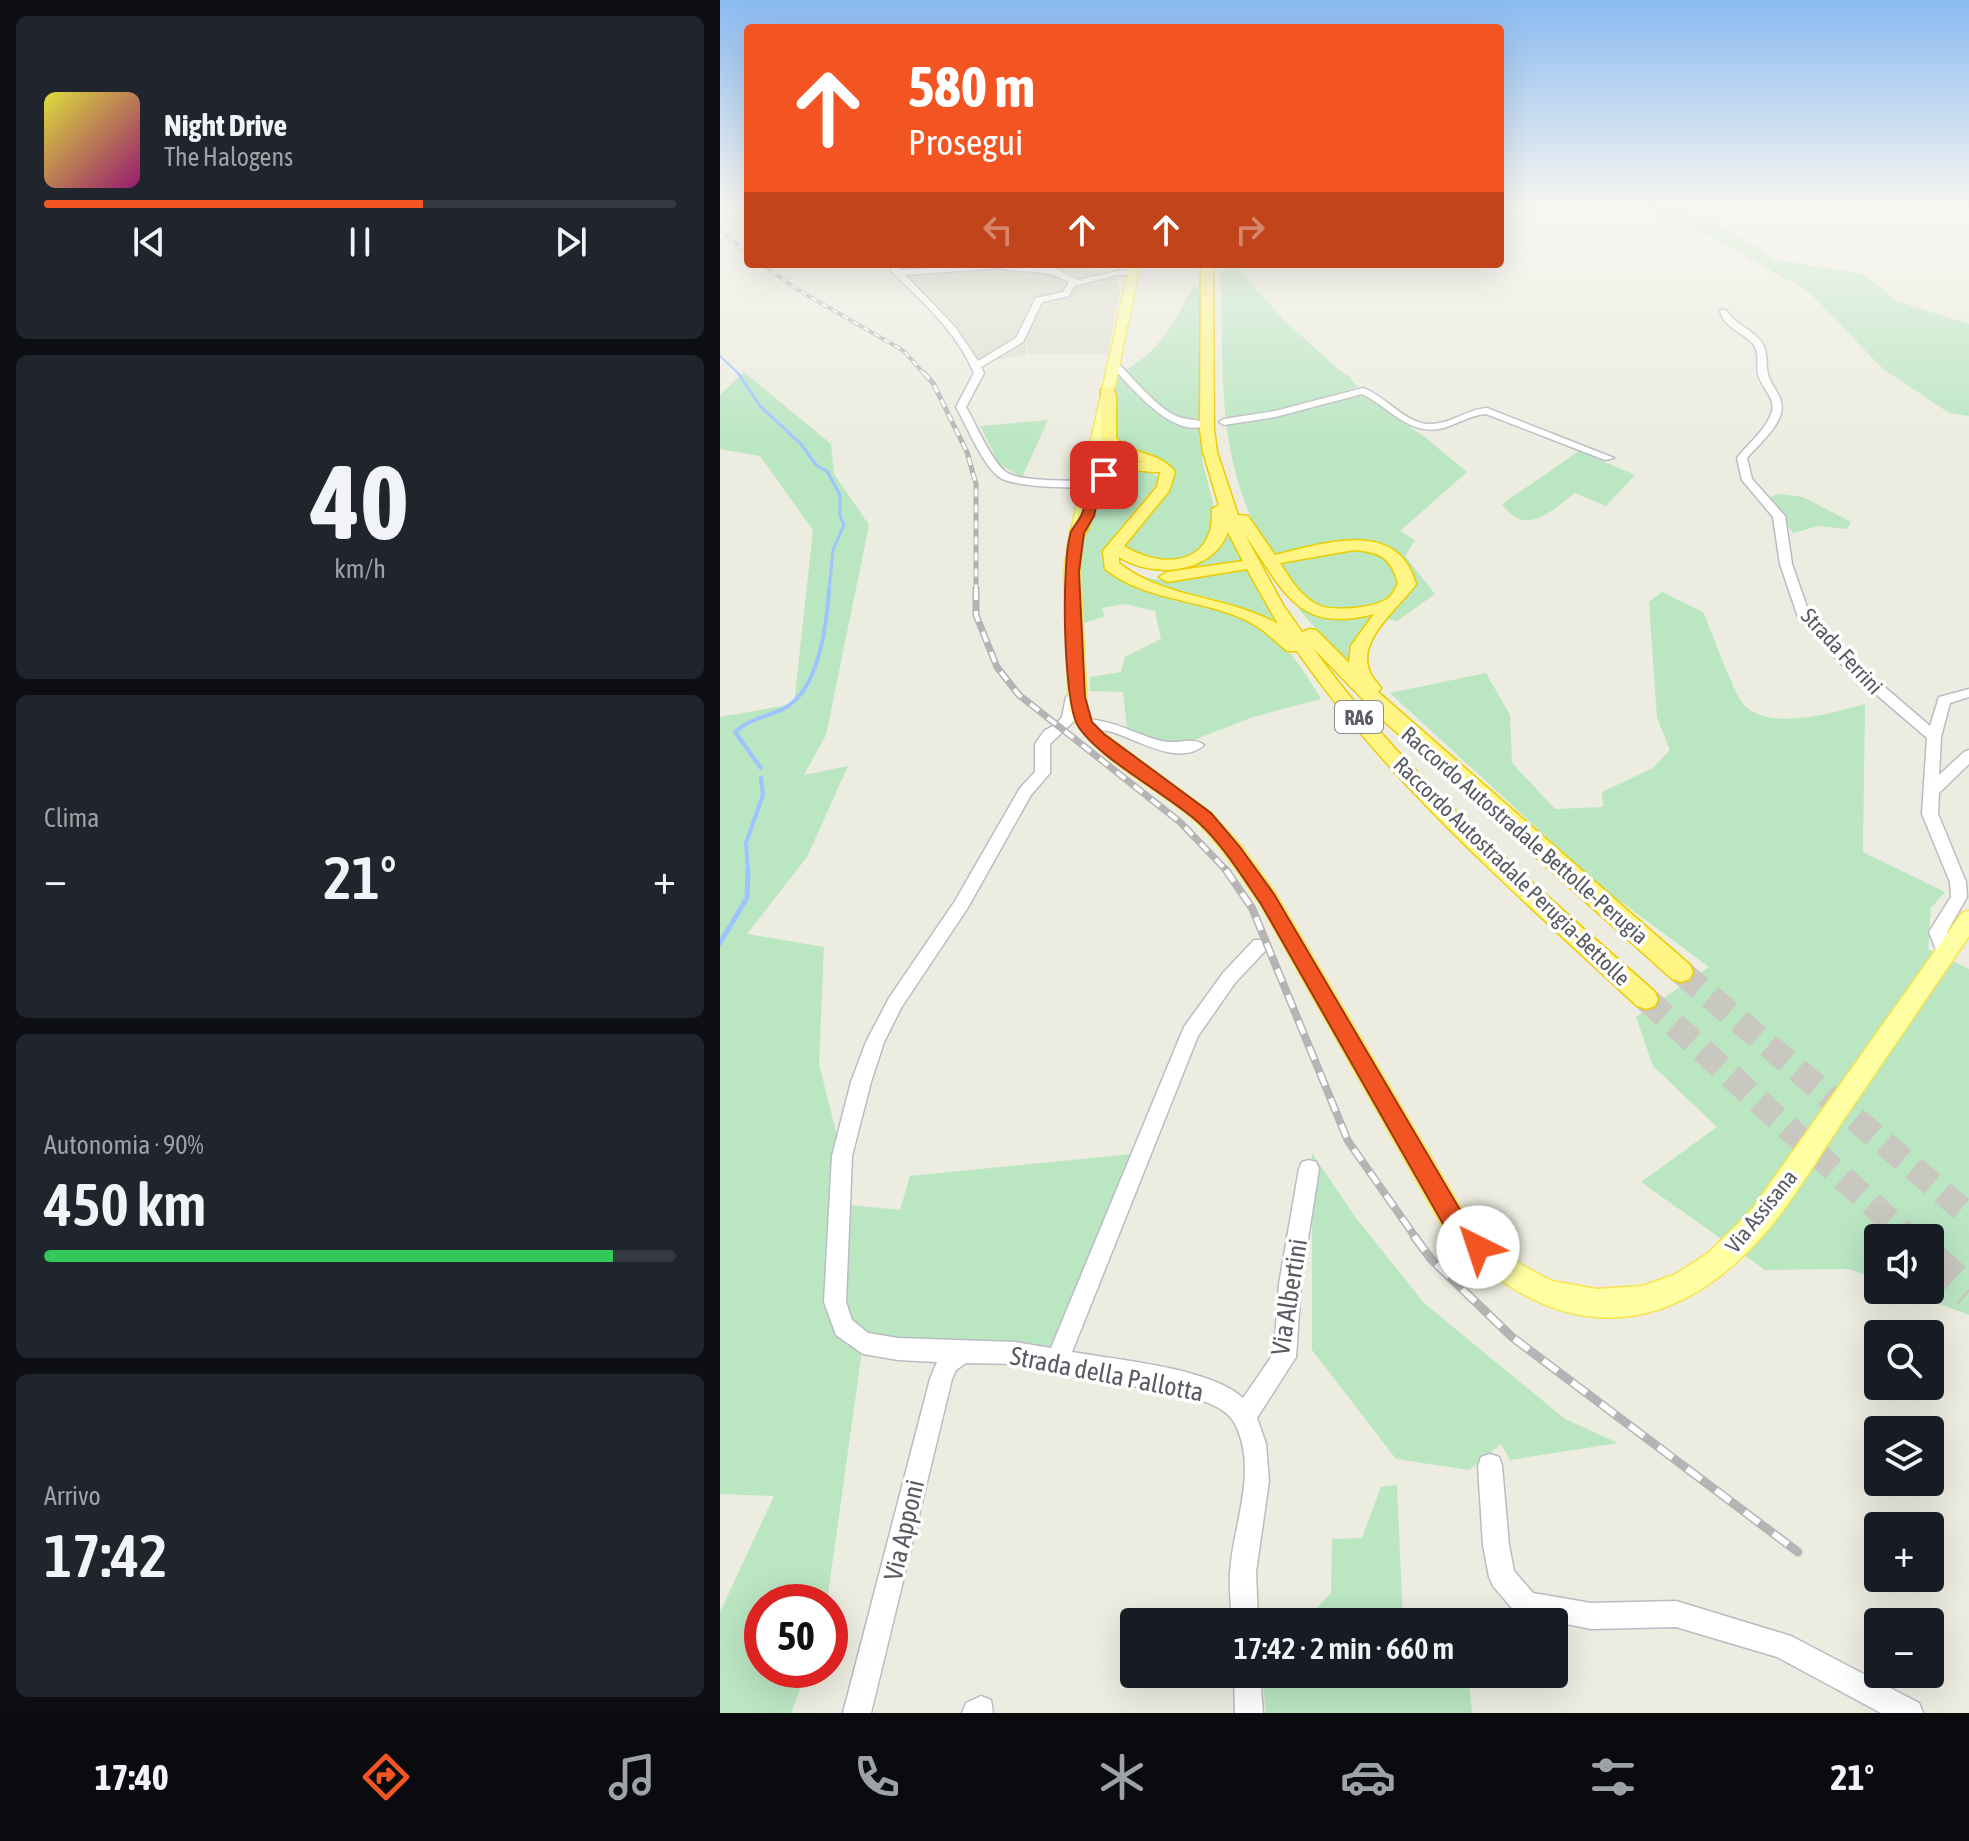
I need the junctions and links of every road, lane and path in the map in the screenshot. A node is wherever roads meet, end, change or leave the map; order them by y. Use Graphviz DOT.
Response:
graph roads {
  1 [pos="914,287"];
  2 [pos="1068,287"];
  3 [pos="1126,287"];
  4 [pos="1129,287"];
  5 [pos="1210,287"];
  6 [pos="1212,287"];
  7 [pos="1128,296"];
  8 [pos="1211,298"];
  9 [pos="1723,312"];
  10 [pos="1211,356"];
  11 [pos="1113,363"];
  12 [pos="976,366"];
  13 [pos="1108,390"];
  14 [pos="1224,422"];
  15 [pos="1203,424"];
  16 [pos="1210,450"];
  17 [pos="1609,458"];
  18 [pos="1130,459"];
  19 [pos="1093,462"];
  20 [pos="1088,484"];
  21 [pos="1242,519"];
  22 [pos="1078,533"];
  23 [pos="1117,546"];
  24 [pos="1277,559"];
  25 [pos="1241,566"];
  26 [pos="1393,603"];
  27 [pos="1969,693"];
  28 [pos="1068,726"];
  29 [pos="1934,737"];
  30 [pos="1197,745"];
  31 [pos="1382,745"];
  32 [pos="1969,755"];
  33 [pos="1931,792"];
  34 [pos="1514,824"];
  35 [pos="1969,919"];
  36 [pos="1274,941"];
  37 [pos="1946,955"];
  38 [pos="1681,972"];
  39 [pos="1646,999"];
  40 [pos="1309,1169"];
  41 [pos="960,1353"];
  42 [pos="1058,1360"];
  43 [pos="1245,1416"];
  44 [pos="1490,1466"];
  45 [pos="1244,1608"];
  46 [pos="1248,1688"];
  47 [pos="857,1713"];
  48 [pos="1249,1713"];
  49 [pos="1909,1713"];
  1 -- 12 [label="street"];
  2 -- 12 [label="street"];
  3 -- 7 [label="street"];
  4 -- 7 [label="main road"];
  5 -- 8 [label="highway, Raccordo Autostradale Perugia-Bettolle / RA6"];
  6 -- 8 [label="highway, RA6"];
  7 -- 11 [label="main road"];
  8 -- 10 [label="highway, Raccordo Autostradale Perugia-Bettolle / RA6"];
  9 -- 29 [label="street, Strada Ferrini"];
  10 -- 16 [label="highway, Raccordo Autostradale Perugia-Bettolle / RA6"];
  10 -- 21 [label="highway, Raccordo Autostradale Bettolle-Perugia / RA6"];
  11 -- 13 [label="main road"];
  11 -- 15 [label="street"];
  12 -- 20 [label="street"];
  13 -- 18 [label="highway"];
  13 -- 19 [label="main road"];
  14 -- 17 [label="street"];
  16 -- 23 [label="highway"];
  16 -- 31 [label="highway, Raccordo Autostradale Perugia-Bettolle / RA6"];
  18 -- 19 [label="highway"];
  18 -- 22 [label="highway"];
  18 -- 23 [label="highway"];
  19 -- 20 [label="main road"];
  20 -- 22 [label="main road"];
  21 -- 26 [label="highway"];
  21 -- 34 [label="highway, Raccordo Autostradale Bettolle-Perugia / RA6"];
  22 -- 28 [label="main road"];
  23 -- 25 [label="highway"];
  23 -- 31 [label="highway"];
  24 -- 26 [label="highway"];
  26 -- 34 [label="highway"];
  27 -- 29 [label="street"];
  28 -- 30 [label="street"];
  28 -- 36 [label="main road, Via Assisana"];
  28 -- 41 [label="street, Strada della Pallotta"];
  29 -- 33 [label="street"];
  31 -- 39 [label="highway, Raccordo Autostradale Perugia-Bettolle / RA6"];
  32 -- 33 [label="street"];
  33 -- 37 [label="street"];
  34 -- 38 [label="highway, Raccordo Autostradale Bettolle-Perugia / RA6"];
  35 -- 37 [label="main road, Via Assisana"];
  36 -- 37 [label="main road, Via Assisana"];
  36 -- 42 [label="street"];
  40 -- 43 [label="street, Via Albertini"];
  41 -- 42 [label="street, Strada della Pallotta"];
  41 -- 47 [label="street, Via Apponi"];
  42 -- 43 [label="street, Strada della Pallotta"];
  43 -- 45 [label="street"];
  44 -- 49 [label="street"];
  46 -- 48 [label="street"];
}
